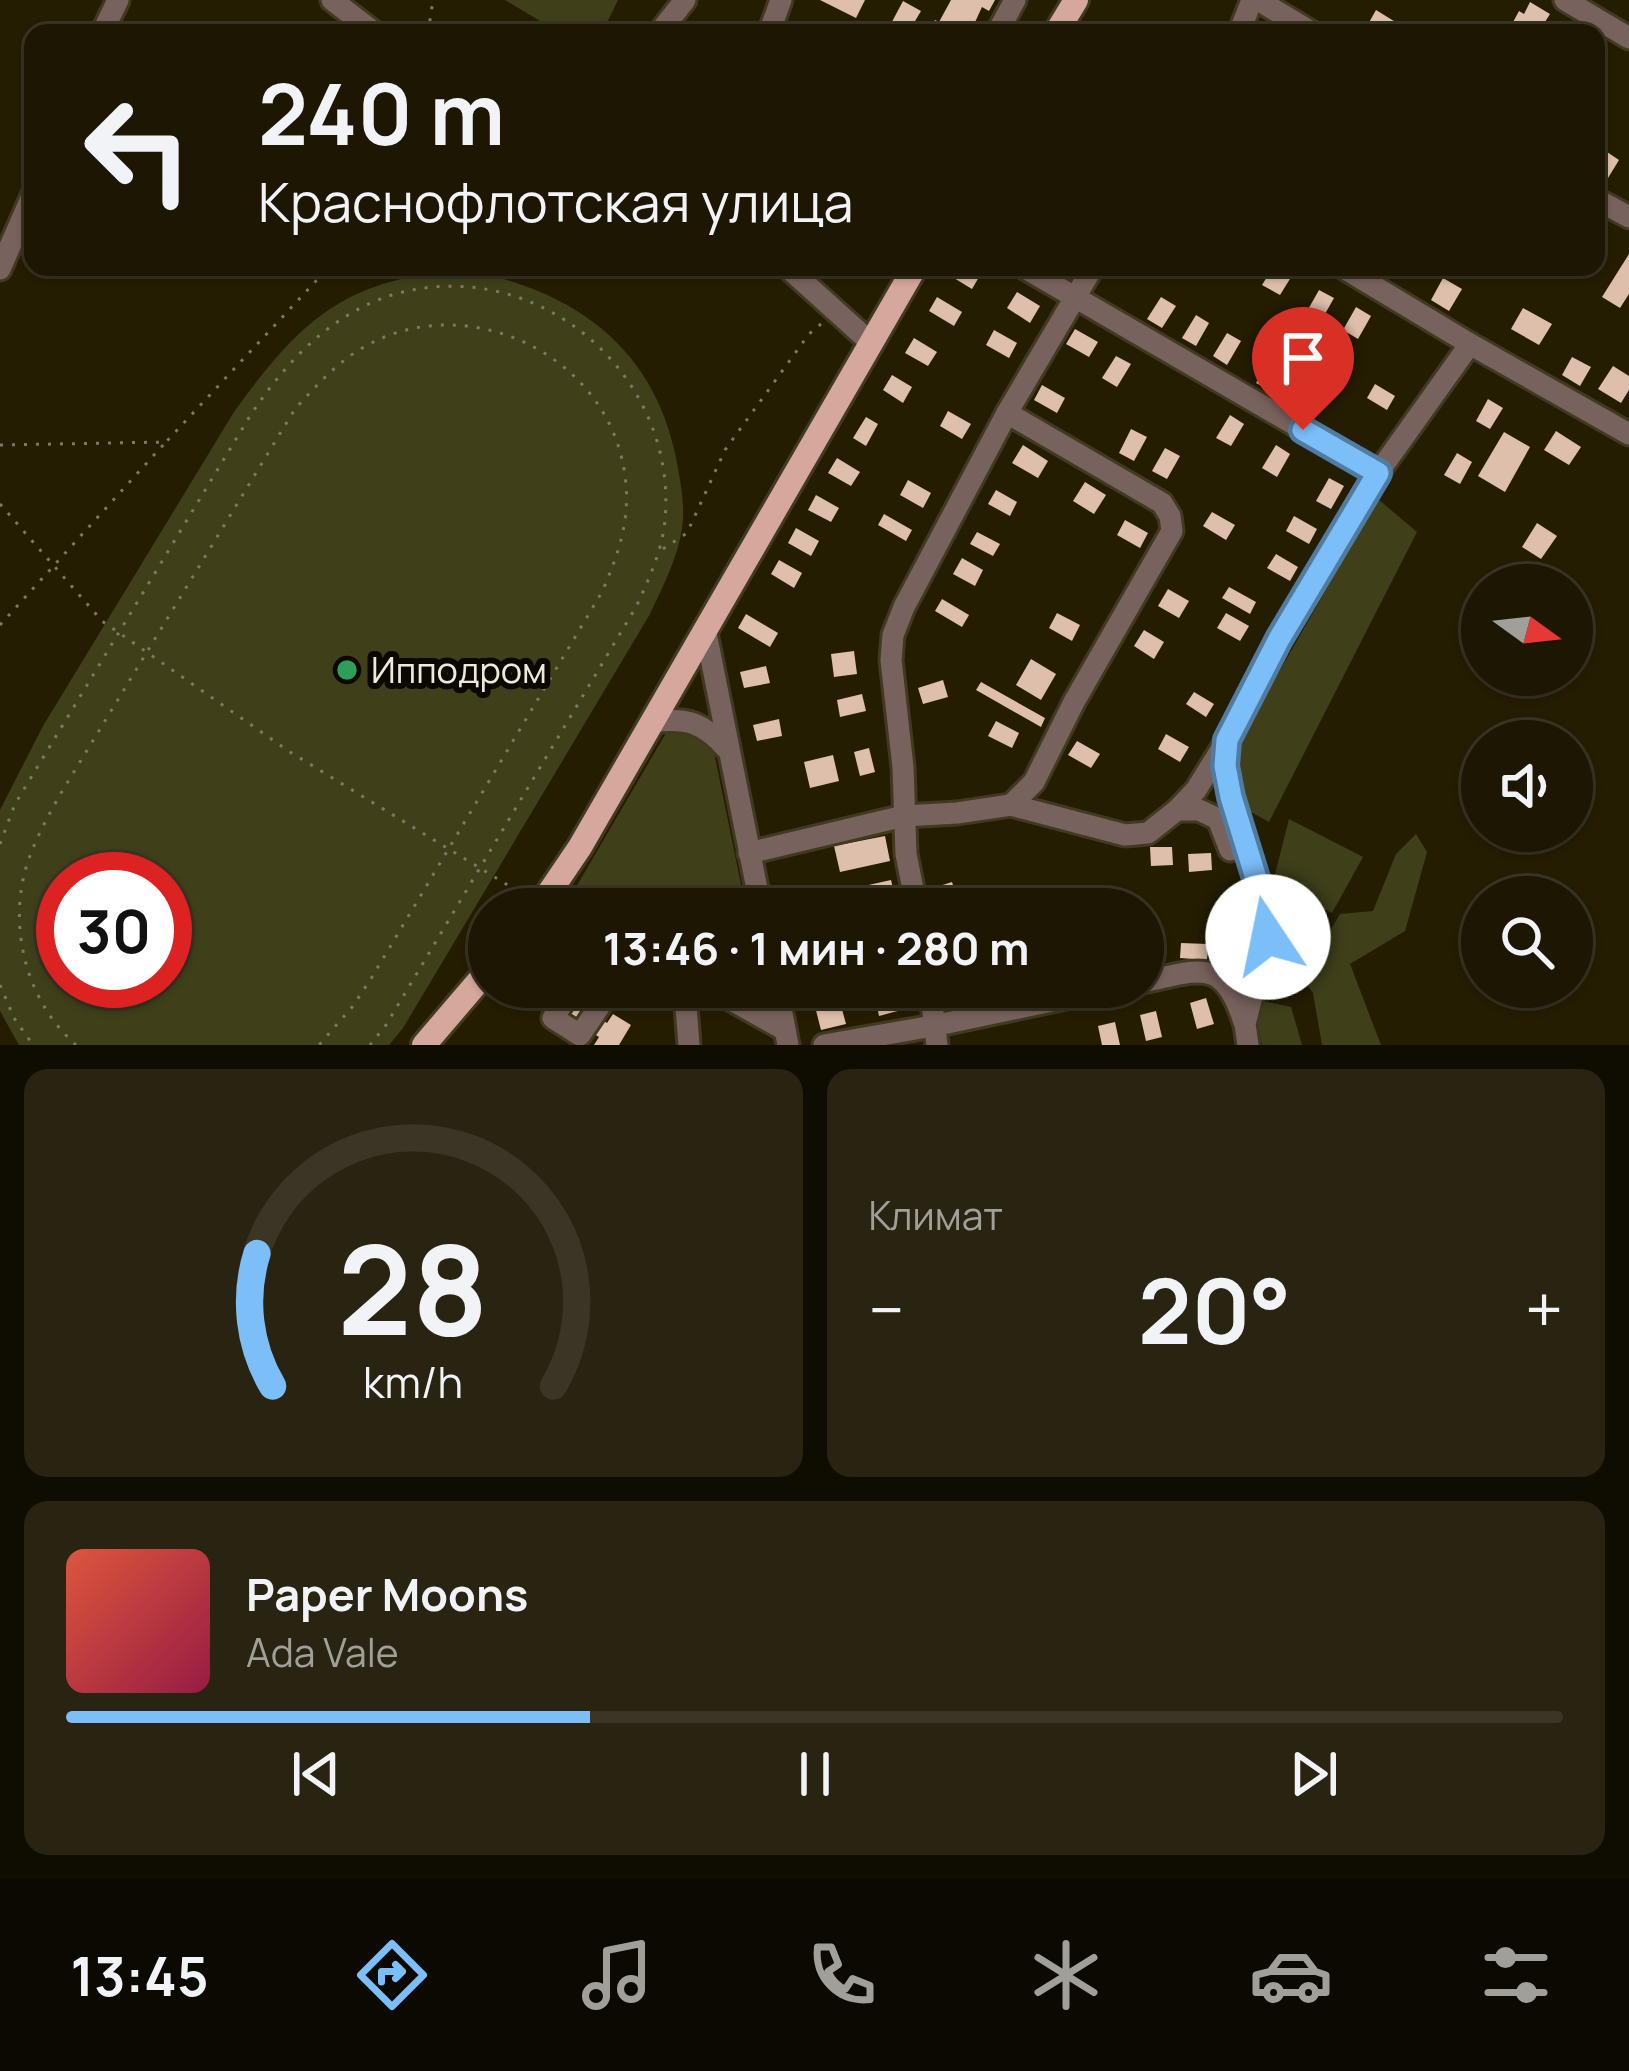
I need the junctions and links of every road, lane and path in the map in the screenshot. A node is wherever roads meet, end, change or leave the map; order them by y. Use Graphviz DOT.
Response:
graph roads {
  1 [pos="118,0"];
  2 [pos="332,0"];
  3 [pos="685,0"];
  4 [pos="1255,0"];
  5 [pos="1565,0"];
  6 [pos="104,18"];
  7 [pos="363,24"];
  8 [pos="666,24"];
  9 [pos="1297,24"];
  10 [pos="1629,38"];
  11 [pos="24,214"];
  12 [pos="0,269"];
  13 [pos="321,276"];
  14 [pos="797,276"];
  15 [pos="910,276"];
  16 [pos="1038,276"];
  17 [pos="1088,276"];
  18 [pos="1357,276"];
  19 [pos="1075,299"];
  20 [pos="836,311"];
  21 [pos="870,342"];
  22 [pos="1470,344"];
  23 [pos="1007,413"];
  24 [pos="1629,434"];
  25 [pos="166,442"];
  26 [pos="0,445"];
  27 [pos="1378,473"];
  28 [pos="0,504"];
  29 [pos="660,550"];
  30 [pos="54,568"];
  31 [pos="0,625"];
  32 [pos="705,628"];
  33 [pos="118,633"];
  34 [pos="147,652"];
  35 [pos="652,722"];
  36 [pos="1227,740"];
  37 [pos="728,750"];
  38 [pos="1011,805"];
  39 [pos="1171,814"];
  40 [pos="904,816"];
  41 [pos="0,844"];
  42 [pos="449,849"];
  43 [pos="1230,850"];
  44 [pos="749,853"];
  45 [pos="480,868"];
  46 [pos="517,888"];
  47 [pos="557,888"];
  48 [pos="756,888"];
  49 [pos="913,888"];
  50 [pos="1237,927"];
  51 [pos="1215,974"];
  52 [pos="1164,977"];
  53 [pos="0,985"];
  54 [pos="468,994"];
  55 [pos="559,1008"];
  56 [pos="598,1008"];
  57 [pos="686,1008"];
  58 [pos="741,1008"];
  59 [pos="1040,1008"];
  60 [pos="1247,1034"];
  61 [pos="935,1036"];
  62 [pos="787,1037"];
  63 [pos="33,1045"];
  64 [pos="76,1045"];
  65 [pos="319,1045"];
  66 [pos="370,1045"];
  67 [pos="424,1045"];
  68 [pos="689,1045"];
  69 [pos="824,1045"];
  1 -- 6 [label="street"];
  2 -- 7 [label="street"];
  3 -- 8 [label="street"];
  4 -- 9 [label="street"];
  5 -- 10 [label="street"];
  11 -- 12 [label="street"];
  13 -- 25 [label="path"];
  14 -- 20 [label="street"];
  15 -- 21 [label="main road"];
  16 -- 19 [label="street"];
  17 -- 19 [label="street"];
  18 -- 22 [label="street"];
  19 -- 23 [label="street"];
  19 -- 27 [label="street"];
  20 -- 21 [label="street"];
  20 -- 29 [label="path"];
  21 -- 32 [label="main road"];
  22 -- 24 [label="street"];
  22 -- 27 [label="street"];
  23 -- 38 [label="street"];
  23 -- 40 [label="street"];
  25 -- 26 [label="path"];
  25 -- 30 [label="path"];
  27 -- 36 [label="street"];
  28 -- 30 [label="path"];
  29 -- 33 [label="path"];
  29 -- 45 [label="path"];
  30 -- 31 [label="path"];
  30 -- 33 [label="path"];
  32 -- 35 [label="main road"];
  32 -- 37 [label="street"];
  33 -- 34 [label="path"];
  33 -- 41 [label="path"];
  34 -- 42 [label="path"];
  34 -- 42 [label="path"];
  34 -- 64 [label="path"];
  35 -- 37 [label="street"];
  35 -- 47 [label="main road"];
  36 -- 39 [label="street"];
  36 -- 60 [label="street"];
  37 -- 44 [label="street"];
  38 -- 39 [label="street"];
  38 -- 40 [label="street"];
  39 -- 43 [label="street"];
  40 -- 44 [label="street"];
  40 -- 49 [label="street"];
  42 -- 45 [label="path"];
  42 -- 65 [label="path"];
  44 -- 48 [label="street"];
  45 -- 46 [label="path"];
  45 -- 66 [label="path"];
  50 -- 51 [label="street"];
  51 -- 52 [label="street"];
  51 -- 60 [label="street"];
  53 -- 63 [label="path"];
  54 -- 67 [label="main road"];
  55 -- 56 [label="street"];
  57 -- 68 [label="street"];
  58 -- 62 [label="street"];
  59 -- 61 [label="street"];
  61 -- 69 [label="street"];
}
